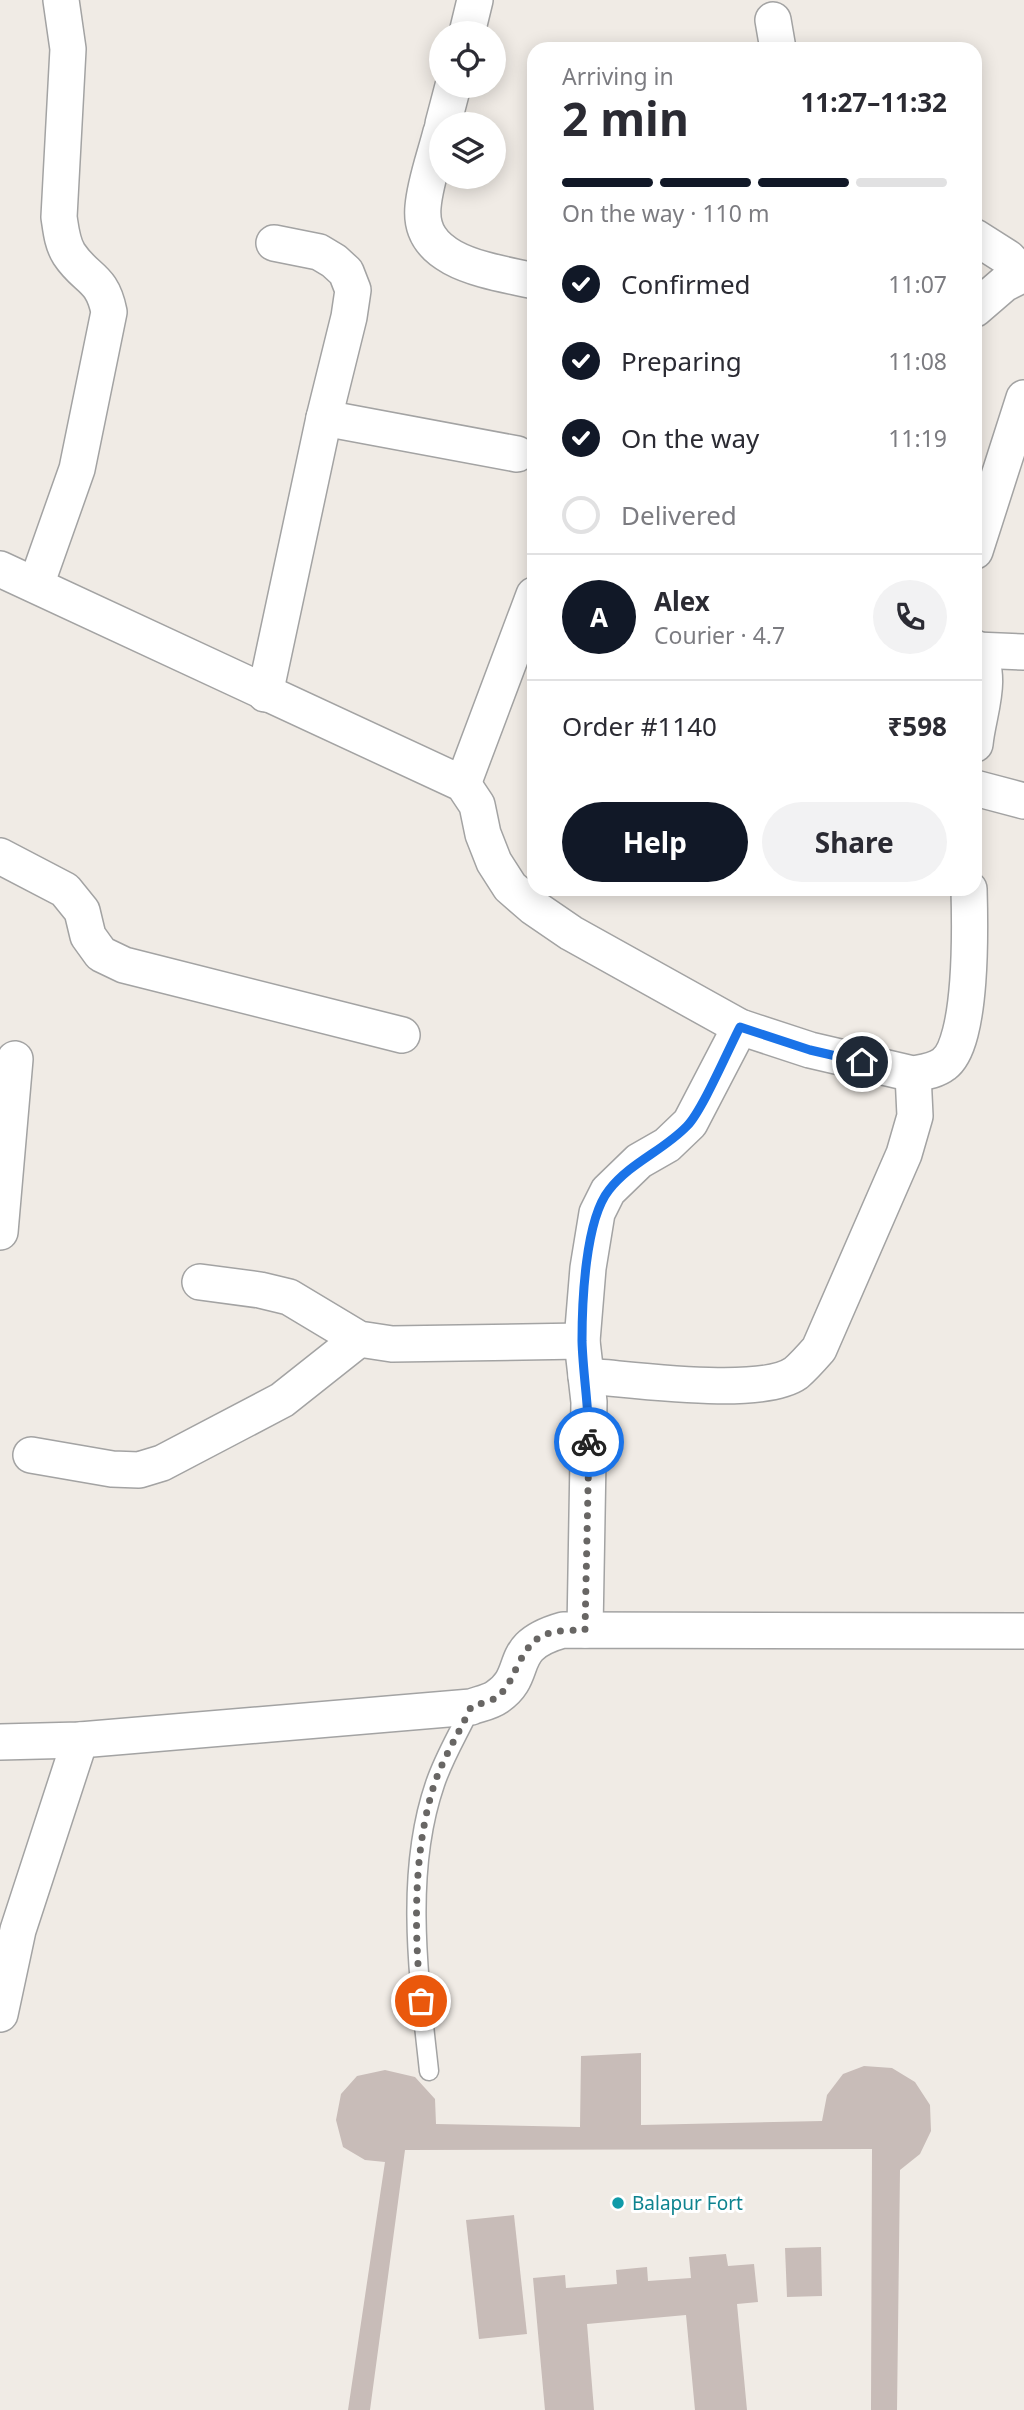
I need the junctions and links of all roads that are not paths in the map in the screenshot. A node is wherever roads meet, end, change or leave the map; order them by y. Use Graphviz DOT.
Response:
graph roads {
  1 [pos="61,0"];
  2 [pos="475,0"];
  3 [pos="470,21"];
  4 [pos="429,183"];
  5 [pos="982,241"];
  6 [pos="274,243"];
  7 [pos="1024,274"];
  8 [pos="527,279"];
  9 [pos="982,303"];
  10 [pos="1024,398"];
  11 [pos="324,418"];
  12 [pos="517,454"];
  13 [pos="982,529"];
  14 [pos="0,569"];
  15 [pos="36,585"];
  16 [pos="527,614"];
  17 [pos="982,649"];
  18 [pos="1024,652"];
  19 [pos="982,660"];
  20 [pos="265,694"];
  21 [pos="982,703"];
  22 [pos="463,784"];
  23 [pos="982,790"];
  24 [pos="1024,801"];
  25 [pos="0,856"];
  26 [pos="969,896"];
  27 [pos="740,1027"];
  28 [pos="402,1035"];
  29 [pos="15,1059"];
  30 [pos="913,1074"];
  31 [pos="0,1232"];
  32 [pos="200,1282"];
  33 [pos="359,1339"];
  34 [pos="582,1341"];
  35 [pos="586,1376"];
  36 [pos="31,1455"];
  37 [pos="585,1630"];
  38 [pos="1024,1631"];
  39 [pos="471,1707"];
  40 [pos="80,1740"];
  41 [pos="0,1742"];
  42 [pos="0,2014"];
  43 [pos="429,2071"];
  1 -- 15 [label="street"];
  2 -- 3 [label="street"];
  4 -- 8 [label="street"];
  5 -- 7 [label="street"];
  6 -- 11 [label="street"];
  7 -- 9 [label="street"];
  10 -- 13 [label="street"];
  11 -- 12 [label="street"];
  11 -- 20 [label="street"];
  14 -- 15 [label="street"];
  15 -- 20 [label="street"];
  16 -- 22 [label="street"];
  17 -- 18 [label="street"];
  19 -- 21 [label="street"];
  20 -- 22 [label="street"];
  22 -- 27 [label="street"];
  23 -- 24 [label="street"];
  25 -- 28 [label="street"];
  26 -- 30 [label="street"];
  27 -- 30 [label="street"];
  27 -- 34 [label="street"];
  29 -- 31 [label="street"];
  30 -- 35 [label="street"];
  32 -- 33 [label="street"];
  33 -- 34 [label="street"];
  33 -- 36 [label="street"];
  34 -- 35 [label="street"];
  35 -- 37 [label="street"];
  37 -- 38 [label="street"];
  37 -- 39 [label="street"];
  39 -- 40 [label="street"];
  39 -- 43 [label="lane"];
  40 -- 41 [label="street"];
  40 -- 42 [label="street"];
}
